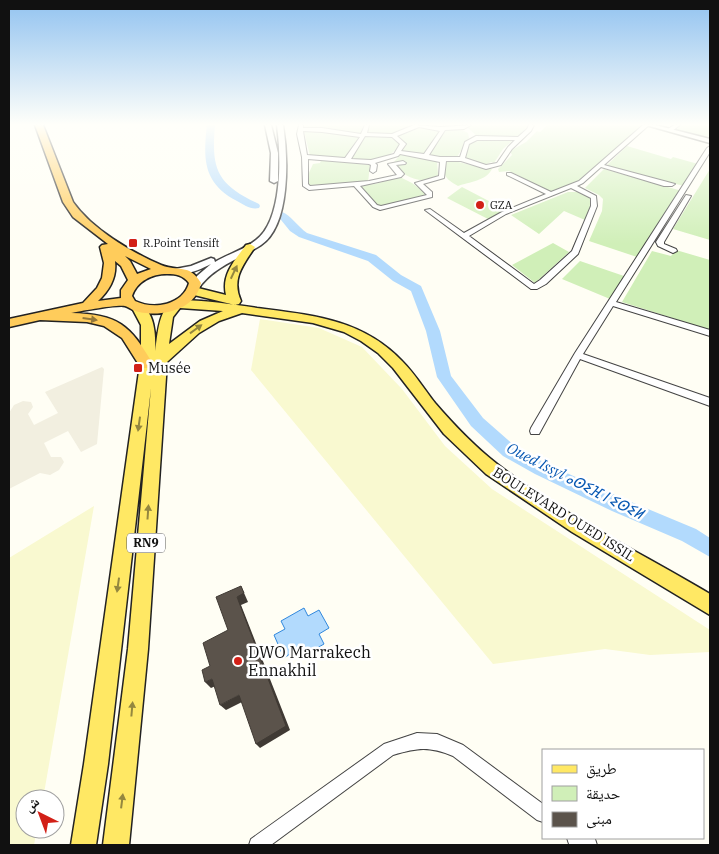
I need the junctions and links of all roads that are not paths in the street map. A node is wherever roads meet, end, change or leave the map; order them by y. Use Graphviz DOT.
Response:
graph roads {
  1 [pos="45,165"];
  2 [pos="54,165"];
  3 [pos="275,165"];
  4 [pos="284,165"];
  5 [pos="305,165"];
  6 [pos="374,165"];
  7 [pos="392,165"];
  8 [pos="443,165"];
  9 [pos="478,165"];
  10 [pos="497,165"];
  11 [pos="599,165"];
  12 [pos="699,165"];
  13 [pos="706,165"];
  14 [pos="373,171"];
  15 [pos="509,174"];
  16 [pos="355,184"];
  17 [pos="672,184"];
  18 [pos="572,186"];
  19 [pos="272,187"];
  20 [pos="551,194"];
  21 [pos="428,210"];
  22 [pos="267,211"];
  23 [pos="267,227"];
  24 [pos="464,236"];
  25 [pos="106,247"];
  26 [pos="250,247"];
  27 [pos="673,251"];
  28 [pos="162,270"];
  29 [pos="178,271"];
  30 [pos="194,289"];
  31 [pos="132,295"];
  32 [pos="89,302"];
  33 [pos="612,303"];
  34 [pos="176,305"];
  35 [pos="240,305"];
  36 [pos="74,308"];
  37 [pos="42,316"];
  38 [pos="9,323"];
  39 [pos="710,333"];
  40 [pos="578,355"];
  41 [pos="153,362"];
  42 [pos="710,402"];
  43 [pos="535,431"];
  44 [pos="710,605"];
  45 [pos="542,813"];
  46 [pos="577,839"];
  47 [pos="83,845"];
  48 [pos="116,845"];
  49 [pos="257,845"];
  50 [pos="589,845"];
  1 -- 25 [label="highway, RN9"];
  2 -- 28 [label="highway"];
  3 -- 19 [label="street"];
  4 -- 23 [label="street"];
  5 -- 16 [label="street"];
  6 -- 14 [label="street"];
  7 -- 16 [label="street"];
  8 -- 16 [label="street"];
  9 -- 10 [label="street"];
  11 -- 17 [label="street"];
  11 -- 18 [label="street"];
  12 -- 33 [label="street"];
  13 -- 27 [label="street"];
  15 -- 20 [label="street"];
  18 -- 20 [label="street"];
  18 -- 24 [label="street"];
  20 -- 24 [label="street"];
  21 -- 24 [label="street"];
  22 -- 23 [label="street"];
  23 -- 26 [label="street"];
  23 -- 29 [label="street"];
  25 -- 31 [label="highway, RN9"];
  25 -- 32 [label="highway"];
  26 -- 30 [label="street"];
  35 -- 26 [label="main road, one-way"];
  28 -- 29 [label="highway"];
  28 -- 31 [label="highway"];
  29 -- 30 [label="highway"];
  30 -- 34 [label="highway, RN9"];
  30 -- 35 [label="main road, BOULEVARD OUED ISSIL"];
  31 -- 32 [label="highway"];
  31 -- 34 [label="highway"];
  31 -- 36 [label="highway"];
  31 -- 41 [label="main road, RN9"];
  32 -- 36 [label="highway"];
  33 -- 39 [label="street"];
  33 -- 40 [label="street"];
  34 -- 35 [label="main road, BOULEVARD OUED ISSIL"];
  34 -- 41 [label="main road, RN9"];
  41 -- 35 [label="main road, one-way"];
  35 -- 44 [label="main road, BOULEVARD OUED ISSIL"];
  36 -- 37 [label="highway"];
  37 -- 38 [label="highway"];
  37 -- 41 [label="highway, one-way"];
  40 -- 42 [label="street"];
  40 -- 43 [label="street"];
  41 -- 47 [label="main road, RN9, one-way"];
  48 -- 41 [label="main road, RN9, one-way"];
  45 -- 49 [label="street"];
  46 -- 50 [label="street"];
}
